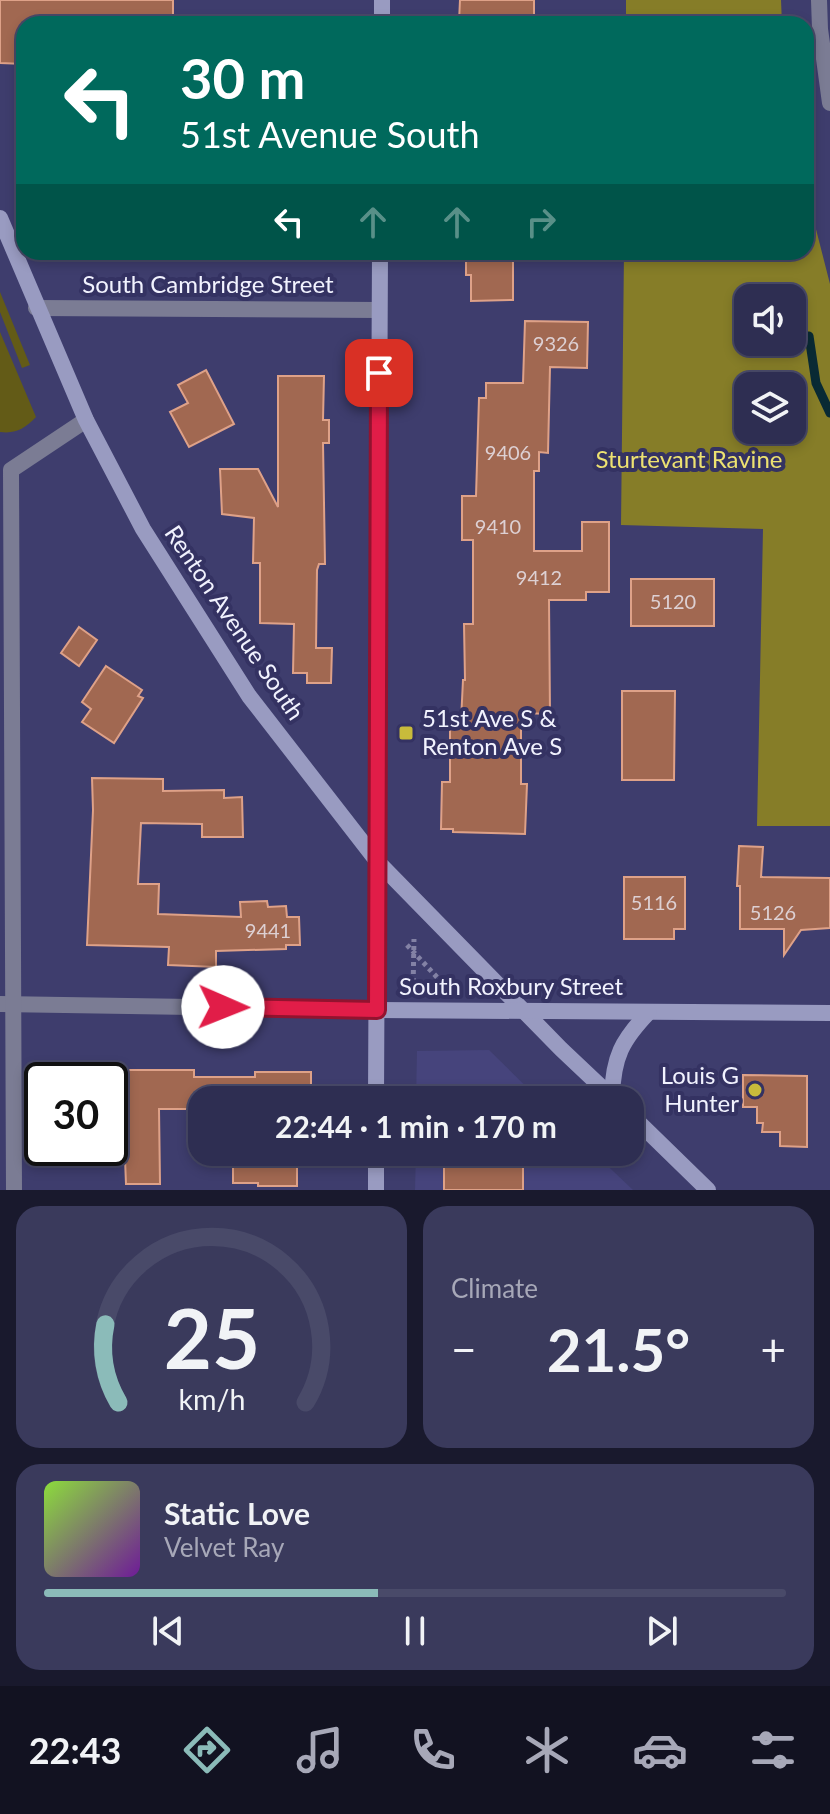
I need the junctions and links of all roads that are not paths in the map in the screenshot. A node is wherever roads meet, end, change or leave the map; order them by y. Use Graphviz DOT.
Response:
graph roads {
  1 [pos="819,0"];
  2 [pos="830,103"];
  3 [pos="0,218"];
  4 [pos="16,258"];
  5 [pos="17,260"];
  6 [pos="380,260"];
  7 [pos="36,308"];
  8 [pos="379,310"];
  9 [pos="86,420"];
  10 [pos="6,465"];
  11 [pos="377,861"];
  12 [pos="7,1004"];
  13 [pos="377,1010"];
  14 [pos="524,1011"];
  15 [pos="649,1012"];
  16 [pos="830,1013"];
  17 [pos="376,1086"];
  18 [pos="602,1086"];
  19 [pos="613,1086"];
  20 [pos="644,1128"];
  21 [pos="376,1166"];
  22 [pos="14,1190"];
  23 [pos="376,1190"];
  24 [pos="708,1190"];
  1 -- 2 [label="street"];
  3 -- 4 [label="street, Renton Avenue South"];
  5 -- 7 [label="street, Renton Avenue South"];
  6 -- 8 [label="street"];
  7 -- 8 [label="street, South Cambridge Street"];
  7 -- 9 [label="street, Renton Avenue South"];
  8 -- 11 [label="street"];
  9 -- 10 [label="street"];
  9 -- 11 [label="street, Renton Avenue South"];
  10 -- 12 [label="street"];
  11 -- 13 [label="street"];
  11 -- 14 [label="street, Renton Avenue South"];
  12 -- 13 [label="street, South Roxbury Street"];
  12 -- 22 [label="street"];
  13 -- 14 [label="street, South Roxbury Street"];
  13 -- 17 [label="street"];
  14 -- 15 [label="street, South Roxbury Street"];
  14 -- 18 [label="street, Renton Avenue South"];
  15 -- 16 [label="street, South Roxbury Street"];
  15 -- 19 [label="street"];
  20 -- 24 [label="street"];
  21 -- 23 [label="street"];
}
